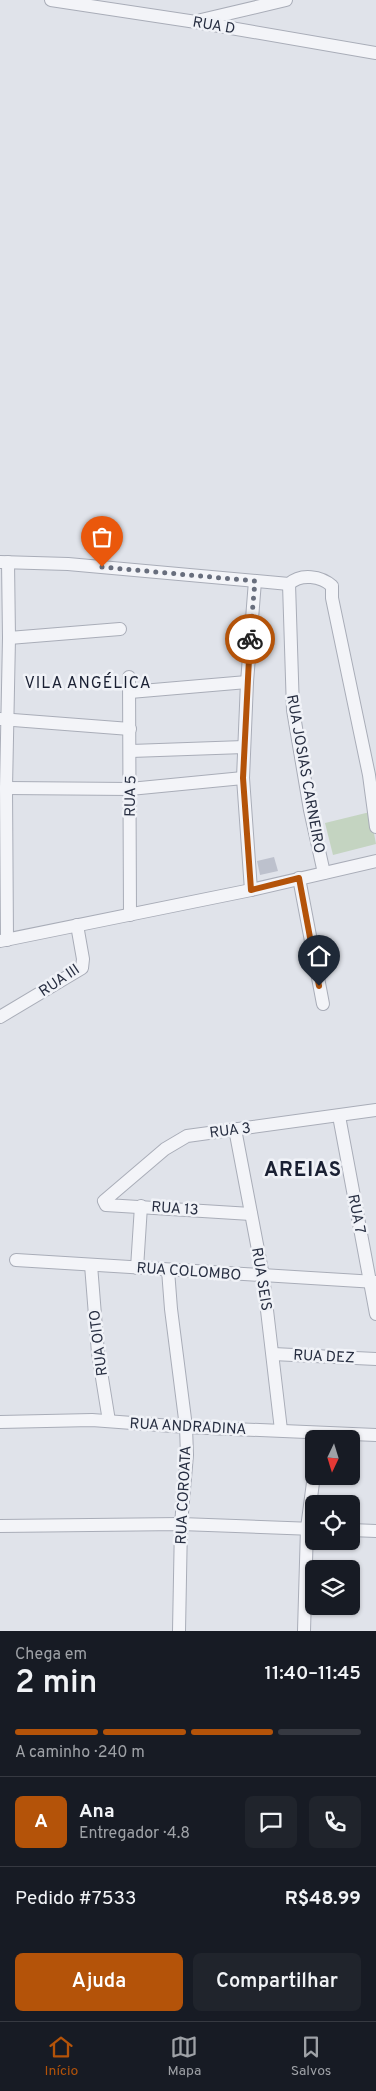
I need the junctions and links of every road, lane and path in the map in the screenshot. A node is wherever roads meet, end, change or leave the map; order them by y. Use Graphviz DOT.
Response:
graph roads {
  1 [pos="51,0"];
  2 [pos="286,0"];
  3 [pos="104,5"];
  4 [pos="196,22"];
  5 [pos="376,53"];
  6 [pos="4,562"];
  7 [pos="255,581"];
  8 [pos="290,584"];
  9 [pos="120,628"];
  10 [pos="9,638"];
  11 [pos="129,677"];
  12 [pos="247,682"];
  13 [pos="130,692"];
  14 [pos="4,719"];
  15 [pos="130,729"];
  16 [pos="244,747"];
  17 [pos="131,751"];
  18 [pos="243,778"];
  19 [pos="6,788"];
  20 [pos="130,789"];
  21 [pos="376,827"];
  22 [pos="376,861"];
  23 [pos="324,873"];
  24 [pos="299,878"];
  25 [pos="251,890"];
  26 [pos="130,915"];
  27 [pos="77,925"];
  28 [pos="4,940"];
  29 [pos="323,1004"];
  30 [pos="0,1017"];
  31 [pos="376,1110"];
  32 [pos="339,1116"];
  33 [pos="235,1129"];
  34 [pos="105,1199"];
  35 [pos="141,1206"];
  36 [pos="252,1214"];
  37 [pos="16,1260"];
  38 [pos="91,1265"];
  39 [pos="137,1268"];
  40 [pos="168,1270"];
  41 [pos="263,1276"];
  42 [pos="373,1282"];
  43 [pos="376,1314"];
  44 [pos="273,1354"];
  45 [pos="376,1359"];
  46 [pos="109,1421"];
  47 [pos="0,1422"];
  48 [pos="186,1427"];
  49 [pos="281,1430"];
  50 [pos="305,1433"];
  51 [pos="360,1435"];
  52 [pos="376,1435"];
  53 [pos="181,1524"];
  54 [pos="0,1526"];
  55 [pos="305,1529"];
  56 [pos="360,1530"];
  57 [pos="376,1531"];
  58 [pos="309,1550"];
  59 [pos="179,1631"];
  60 [pos="304,1631"];
  1 -- 3 [label="street, RUA D"];
  2 -- 4 [label="street"];
  3 -- 4 [label="street, RUA D"];
  4 -- 5 [label="street, RUA D"];
  6 -- 7 [label="street"];
  6 -- 10 [label="street"];
  7 -- 8 [label="street"];
  7 -- 12 [label="street"];
  8 -- 21 [label="street"];
  8 -- 23 [label="street, RUA JOSIAS CARNEIRO"];
  9 -- 10 [label="street"];
  10 -- 14 [label="street"];
  11 -- 13 [label="street, RUA 5"];
  12 -- 13 [label="street"];
  12 -- 16 [label="street"];
  13 -- 15 [label="street, RUA 5"];
  14 -- 15 [label="street"];
  14 -- 19 [label="street"];
  15 -- 17 [label="street, RUA 5"];
  16 -- 17 [label="street"];
  16 -- 18 [label="street"];
  17 -- 20 [label="street, RUA 5"];
  18 -- 20 [label="street"];
  18 -- 25 [label="street"];
  19 -- 20 [label="street"];
  19 -- 28 [label="street"];
  20 -- 26 [label="street, RUA 5"];
  22 -- 23 [label="street"];
  23 -- 24 [label="street"];
  24 -- 25 [label="street"];
  24 -- 29 [label="street"];
  25 -- 26 [label="street"];
  26 -- 27 [label="street"];
  27 -- 28 [label="street"];
  27 -- 30 [label="street, RUA III"];
  31 -- 32 [label="street, RUA 3"];
  32 -- 33 [label="street, RUA 3"];
  32 -- 42 [label="street, RUA 7"];
  33 -- 34 [label="street, RUA 3"];
  33 -- 36 [label="street, RUA SEIS"];
  34 -- 35 [label="street, RUA 13"];
  35 -- 36 [label="street, RUA 13"];
  35 -- 39 [label="street"];
  36 -- 41 [label="street, RUA SEIS"];
  37 -- 38 [label="street, RUA COLOMBO"];
  38 -- 39 [label="street, RUA COLOMBO"];
  38 -- 46 [label="street, RUA OITO"];
  39 -- 40 [label="street, RUA COLOMBO"];
  40 -- 41 [label="street, RUA COLOMBO"];
  40 -- 48 [label="street, RUA COROATA"];
  41 -- 42 [label="street, RUA COLOMBO"];
  41 -- 44 [label="street, RUA SEIS"];
  42 -- 43 [label="street, RUA 7"];
  44 -- 45 [label="street, RUA DEZ"];
  44 -- 49 [label="street, RUA SEIS"];
  46 -- 47 [label="street, RUA ANDRADINA"];
  46 -- 48 [label="street, RUA ANDRADINA"];
  48 -- 49 [label="street, RUA ANDRADINA"];
  48 -- 53 [label="street, RUA COROATA"];
  49 -- 50 [label="street, RUA ANDRADINA"];
  51 -- 52 [label="street, RUA ANDRADINA"];
  53 -- 54 [label="street"];
  53 -- 55 [label="street"];
  53 -- 59 [label="street, RUA COROATA"];
  56 -- 57 [label="street"];
  58 -- 60 [label="street"];
}
